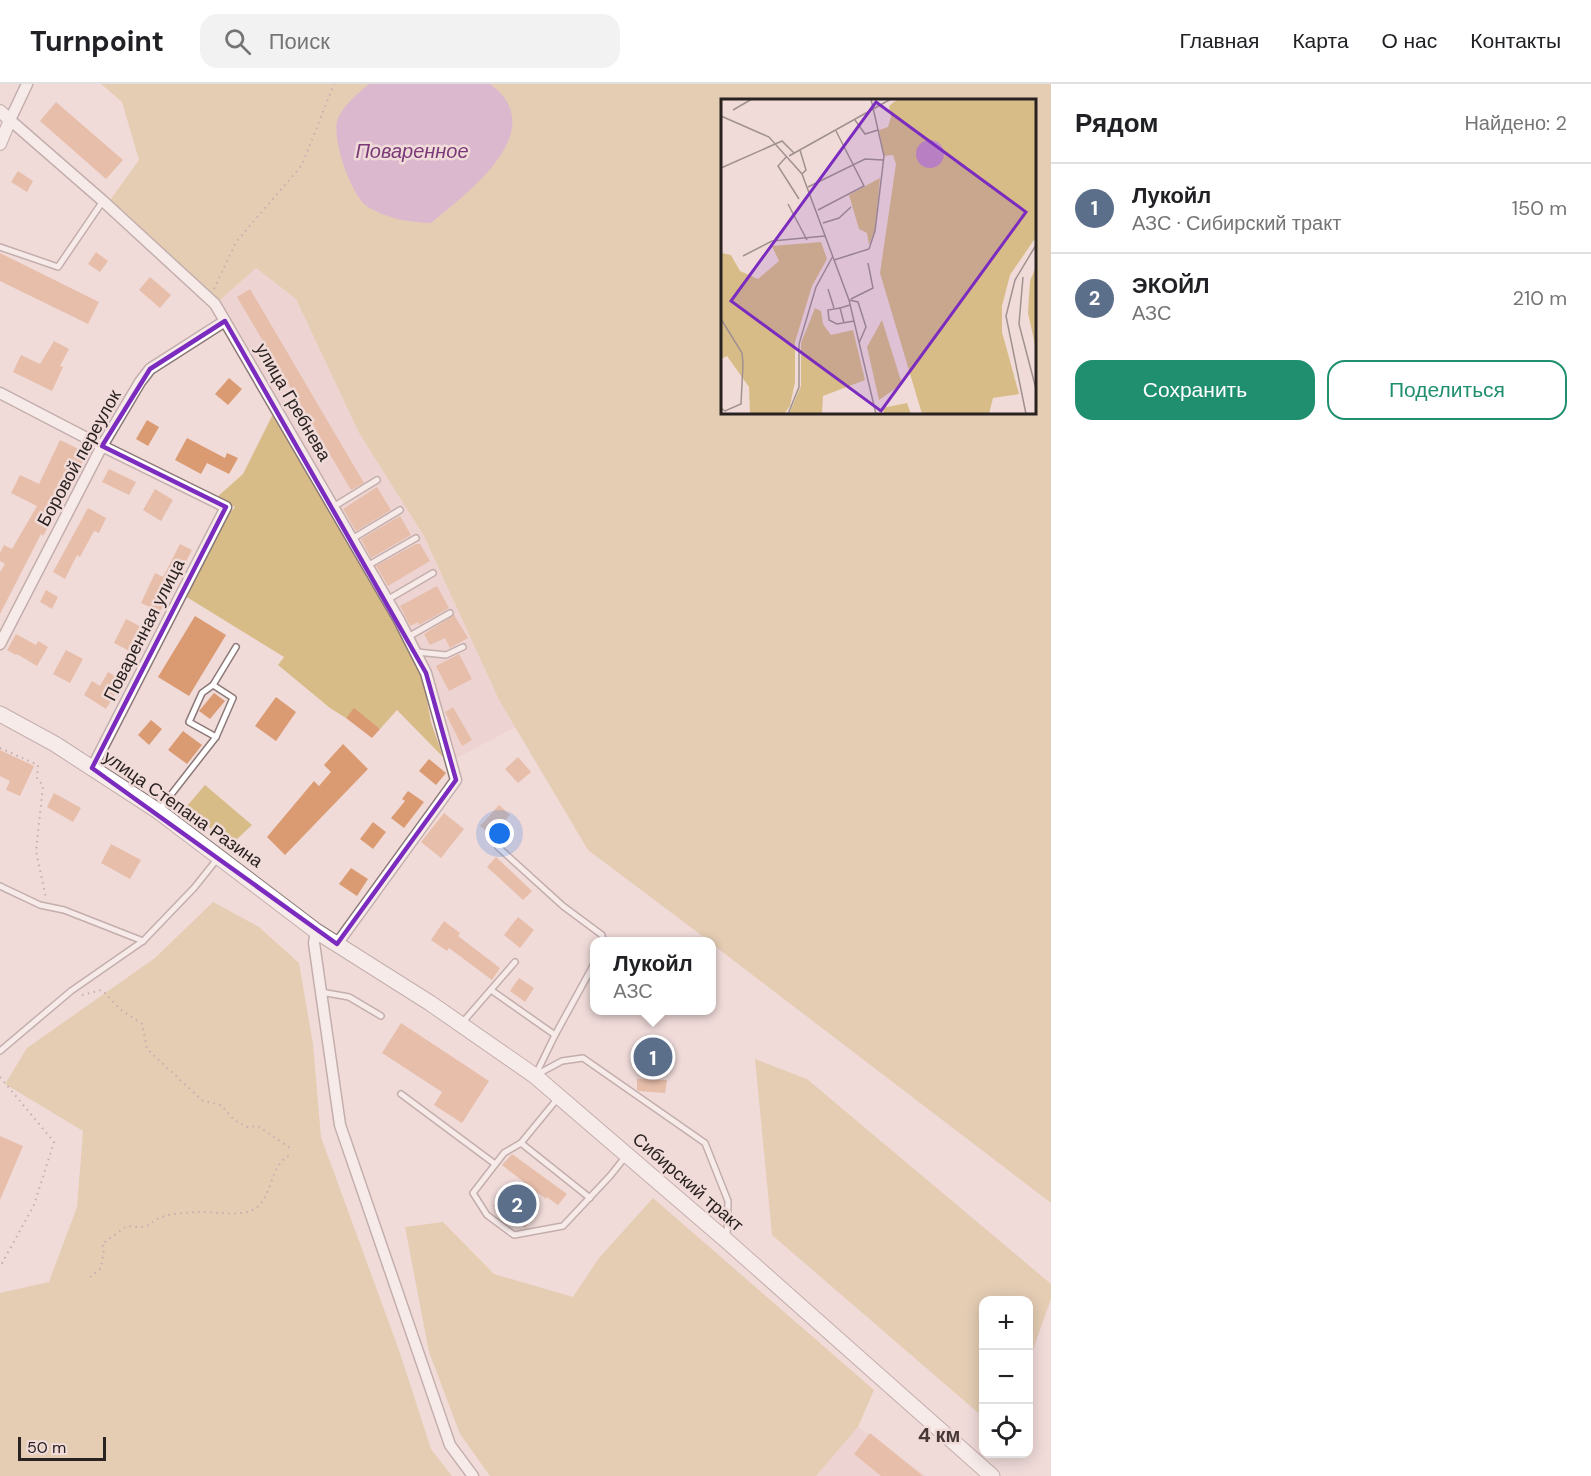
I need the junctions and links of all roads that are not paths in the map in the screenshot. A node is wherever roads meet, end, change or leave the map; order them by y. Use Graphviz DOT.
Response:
graph roads {
  1 [pos="27,84"];
  2 [pos="5,115"];
  3 [pos="0,144"];
  4 [pos="104,201"];
  5 [pos="0,247"];
  6 [pos="225,321"];
  7 [pos="0,393"];
  8 [pos="102,446"];
  9 [pos="377,480"];
  10 [pos="333,507"];
  11 [pos="400,510"];
  12 [pos="416,538"];
  13 [pos="352,539"];
  14 [pos="367,566"];
  15 [pos="433,573"];
  16 [pos="387,600"];
  17 [pos="450,613"];
  18 [pos="408,637"];
  19 [pos="0,644"];
  20 [pos="236,647"];
  21 [pos="464,647"];
  22 [pos="415,651"];
  23 [pos="213,686"];
  24 [pos="0,714"];
  25 [pos="216,737"];
  26 [pos="92,768"];
  27 [pos="158,811"];
  28 [pos="498,847"];
  29 [pos="219,856"];
  30 [pos="0,886"];
  31 [pos="316,931"];
  32 [pos="602,937"];
  33 [pos="143,940"];
  34 [pos="338,944"];
  35 [pos="514,962"];
  36 [pos="590,971"];
  37 [pos="491,990"];
  38 [pos="321,992"];
  39 [pos="381,1016"];
  40 [pos="461,1025"];
  41 [pos="555,1035"];
  42 [pos="0,1052"];
  43 [pos="535,1076"];
  44 [pos="401,1094"];
  45 [pos="559,1097"];
  46 [pos="521,1143"];
  47 [pos="627,1155"];
  48 [pos="495,1164"];
  49 [pos="590,1198"];
  50 [pos="727,1241"];
  51 [pos="989,1475"];
  52 [pos="473,1476"];
  1 -- 2 [label="street"];
  2 -- 3 [label="street"];
  2 -- 4 [label="street, улица Гребнева"];
  4 -- 5 [label="lane"];
  4 -- 6 [label="street, улица Гребнева"];
  6 -- 8 [label="street, Боровой переулок"];
  6 -- 10 [label="street, улица Гребнева"];
  7 -- 8 [label="street"];
  8 -- 19 [label="street, Боровой переулок"];
  8 -- 26 [label="street, Поваренная улица"];
  9 -- 10 [label="lane"];
  10 -- 13 [label="street, улица Гребнева"];
  11 -- 13 [label="lane"];
  12 -- 14 [label="lane"];
  13 -- 14 [label="street, улица Гребнева"];
  14 -- 16 [label="street, улица Гребнева"];
  15 -- 16 [label="lane"];
  16 -- 18 [label="street, улица Гребнева"];
  17 -- 18 [label="lane"];
  18 -- 22 [label="street, улица Гребнева"];
  20 -- 23 [label="lane"];
  21 -- 22 [label="lane"];
  22 -- 34 [label="street, улица Гребнева"];
  23 -- 25 [label="lane"];
  23 -- 25 [label="lane"];
  24 -- 26 [label="main road, улица Степана Разина"];
  25 -- 27 [label="lane"];
  26 -- 27 [label="main road, улица Степана Разина"];
  27 -- 29 [label="main road, улица Степана Разина"];
  28 -- 32 [label="lane"];
  29 -- 31 [label="main road, улица Степана Разина"];
  29 -- 33 [label="lane"];
  30 -- 33 [label="lane"];
  31 -- 34 [label="main road, улица Степана Разина"];
  31 -- 38 [label="street"];
  33 -- 42 [label="lane"];
  34 -- 40 [label="main road, Сибирский тракт"];
  35 -- 37 [label="lane"];
  36 -- 41 [label="lane"];
  37 -- 40 [label="lane"];
  37 -- 41 [label="lane"];
  38 -- 39 [label="lane"];
  38 -- 52 [label="street"];
  40 -- 43 [label="main road, Сибирский тракт"];
  41 -- 43 [label="lane"];
  43 -- 45 [label="main road, Сибирский тракт"];
  43 -- 50 [label="lane"];
  44 -- 48 [label="lane"];
  45 -- 46 [label="lane"];
  45 -- 47 [label="main road, Сибирский тракт"];
  46 -- 48 [label="lane"];
  46 -- 49 [label="lane"];
  47 -- 49 [label="lane"];
  47 -- 50 [label="main road, Сибирский тракт"];
  48 -- 49 [label="lane"];
  50 -- 51 [label="main road, Сибирский тракт"];
}
